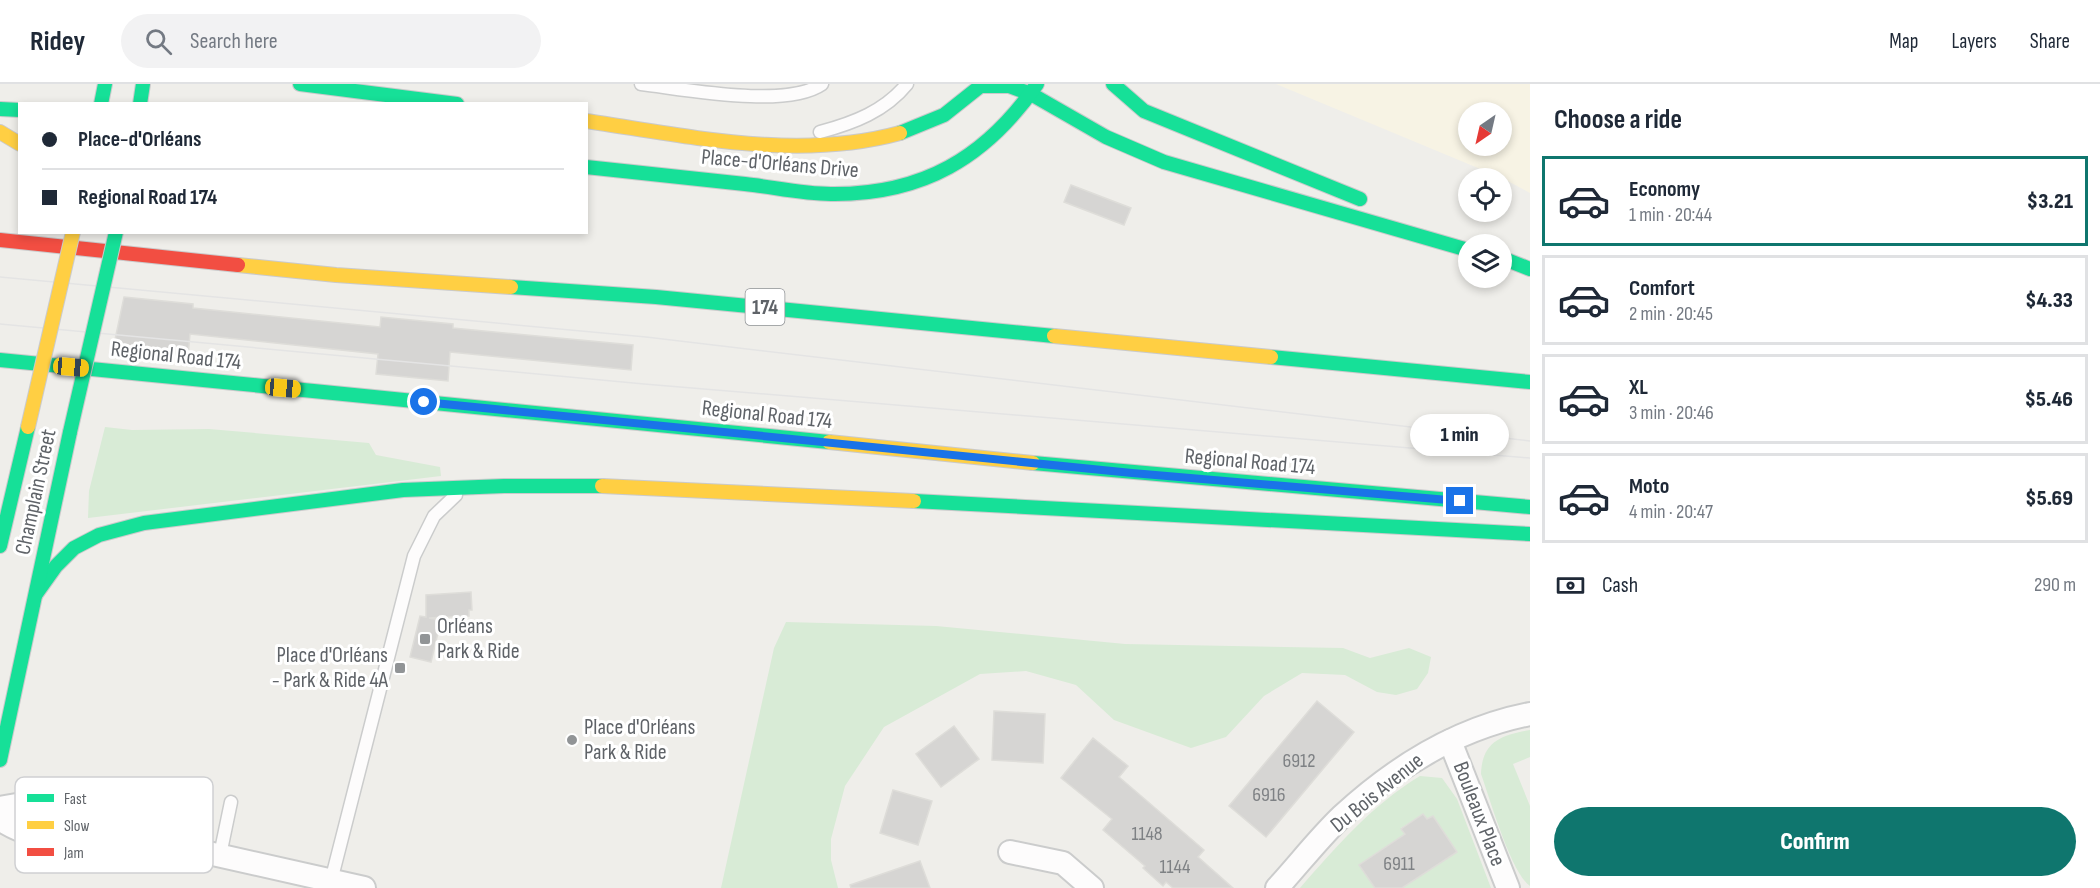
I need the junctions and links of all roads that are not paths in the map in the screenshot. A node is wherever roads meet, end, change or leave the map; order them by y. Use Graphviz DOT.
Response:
graph roads {
  1 [pos="105,84"];
  2 [pos="143,84"];
  3 [pos="300,84"];
  4 [pos="354,84"];
  5 [pos="641,84"];
  6 [pos="822,84"];
  7 [pos="907,84"];
  8 [pos="1020,84"];
  9 [pos="1113,84"];
  10 [pos="983,85"];
  11 [pos="1032,87"];
  12 [pos="408,97"];
  13 [pos="101,102"];
  14 [pos="140,102"];
  15 [pos="443,102"];
  16 [pos="0,109"];
  17 [pos="18,110"];
  18 [pos="588,121"];
  19 [pos="0,132"];
  20 [pos="18,143"];
  21 [pos="766,144"];
  22 [pos="588,167"];
  23 [pos="1372,204"];
  24 [pos="1394,213"];
  25 [pos="54,234"];
  26 [pos="73,234"];
  27 [pos="116,234"];
  28 [pos="1458,239"];
  29 [pos="0,240"];
  30 [pos="1458,247"];
  31 [pos="1512,262"];
  32 [pos="1530,269"];
  33 [pos="60,287"];
  34 [pos="0,360"];
  35 [pos="24,379"];
  36 [pos="48,381"];
  37 [pos="1530,382"];
  38 [pos="72,383"];
  39 [pos="95,386"];
  40 [pos="417,416"];
  41 [pos="1156,475"];
  42 [pos="473,486"];
  43 [pos="1530,507"];
  44 [pos="1530,534"];
  45 [pos="0,546"];
  46 [pos="36,594"];
  47 [pos="1530,714"];
  48 [pos="1450,741"];
  49 [pos="0,760"];
  50 [pos="231,802"];
  51 [pos="15,805"];
  52 [pos="0,808"];
  53 [pos="0,819"];
  54 [pos="15,827"];
  55 [pos="1010,852"];
  56 [pos="213,854"];
  57 [pos="220,855"];
  58 [pos="331,881"];
  59 [pos="364,888"];
  60 [pos="1092,888"];
  61 [pos="1277,888"];
  62 [pos="1508,888"];
  1 -- 13 [label="main road"];
  2 -- 14 [label="main road"];
  3 -- 12 [label="main road"];
  4 -- 12 [label="main road"];
  5 -- 6 [label="lane"];
  7 -- 21 [label="lane"];
  8 -- 11 [label="lane"];
  9 -- 23 [label="main road"];
  10 -- 11 [label="main road"];
  10 -- 21 [label="main road, Place-d'Orléans Drive"];
  11 -- 22 [label="main road, Place-d'Orléans Drive"];
  11 -- 30 [label="main road"];
  12 -- 15 [label="main road"];
  16 -- 17 [label="main road"];
  18 -- 21 [label="main road, Place-d'Orléans Drive"];
  19 -- 20 [label="main road"];
  24 -- 28 [label="main road"];
  25 -- 33 [label="main road"];
  26 -- 33 [label="main road, Champlain Street, bridge"];
  27 -- 46 [label="main road, Champlain Street, bridge"];
  29 -- 37 [label="main road, 174"];
  31 -- 32 [label="main road"];
  33 -- 45 [label="main road, Champlain Street, bridge"];
  34 -- 41 [label="main road, Regional Road 174"];
  35 -- 36 [label="main road"];
  38 -- 39 [label="main road"];
  40 -- 41 [label="main road"];
  41 -- 43 [label="main road, Regional Road 174"];
  42 -- 44 [label="main road"];
  42 -- 46 [label="main road"];
  42 -- 58 [label="lane"];
  46 -- 49 [label="main road, Champlain Street"];
  47 -- 48 [label="street, Du Bois Avenue"];
  48 -- 61 [label="street, Du Bois Avenue"];
  48 -- 62 [label="street, Bouleaux Place"];
  50 -- 57 [label="lane"];
  51 -- 52 [label="street"];
  53 -- 54 [label="street"];
  55 -- 60 [label="street"];
  56 -- 57 [label="street"];
  57 -- 58 [label="street"];
  58 -- 59 [label="street"];
}
